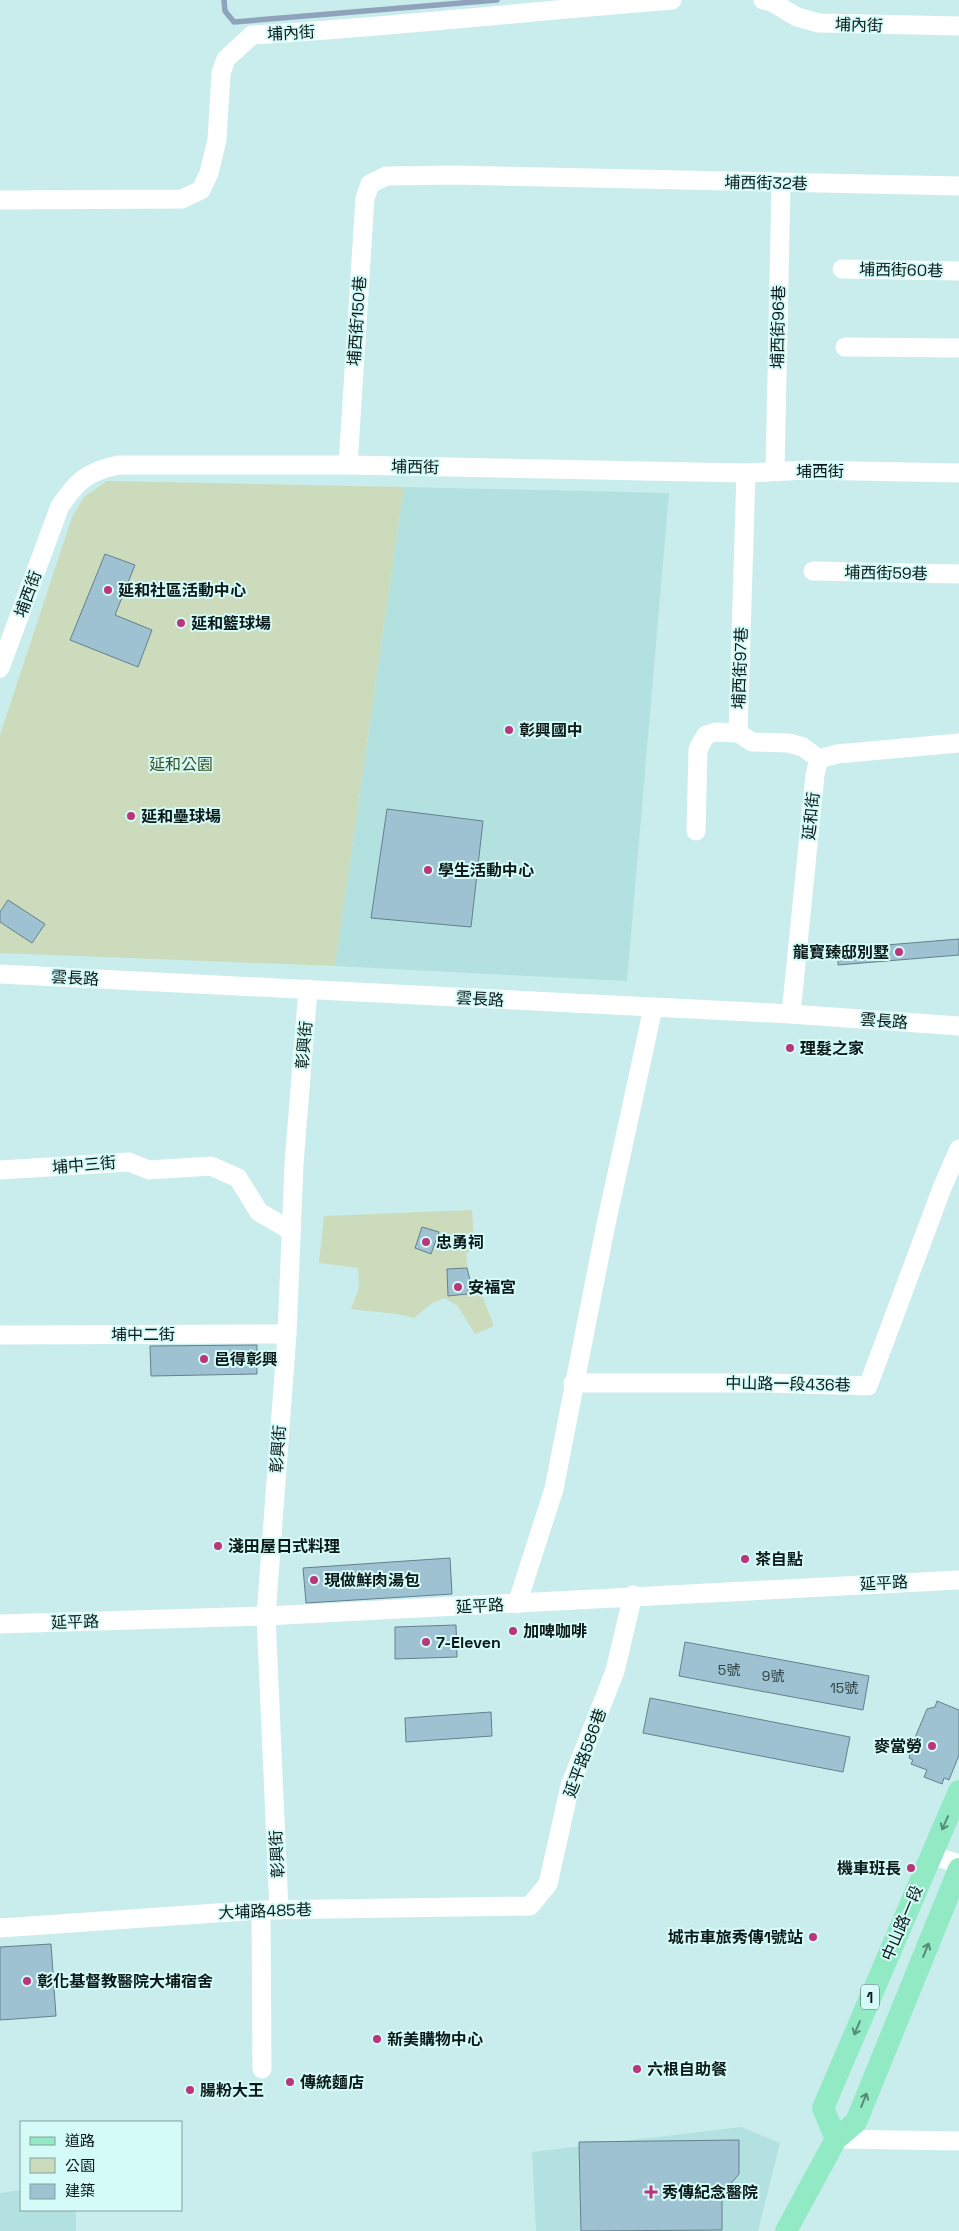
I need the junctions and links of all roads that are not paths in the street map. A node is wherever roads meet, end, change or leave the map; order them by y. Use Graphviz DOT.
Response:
graph roads {
  1 [pos="672,0"];
  2 [pos="763,0"];
  3 [pos="959,26"];
  4 [pos="376,181"];
  5 [pos="780,183"];
  6 [pos="959,186"];
  7 [pos="0,200"];
  8 [pos="842,269"];
  9 [pos="959,271"];
  10 [pos="845,347"];
  11 [pos="959,348"];
  12 [pos="348,465"];
  13 [pos="775,471"];
  14 [pos="746,473"];
  15 [pos="959,473"];
  16 [pos="813,571"];
  17 [pos="959,574"];
  18 [pos="0,668"];
  19 [pos="738,733"];
  20 [pos="959,743"];
  21 [pos="819,759"];
  22 [pos="696,830"];
  23 [pos="0,974"];
  24 [pos="308,990"];
  25 [pos="653,1008"];
  26 [pos="790,1014"];
  27 [pos="959,1026"];
  28 [pos="959,1149"];
  29 [pos="0,1170"];
  30 [pos="290,1230"];
  31 [pos="286,1334"];
  32 [pos="0,1335"];
  33 [pos="574,1383"];
  34 [pos="959,1580"];
  35 [pos="633,1595"];
  36 [pos="517,1604"];
  37 [pos="266,1616"];
  38 [pos="0,1624"];
  39 [pos="959,1791"];
  40 [pos="931,1855"];
  41 [pos="959,1864"];
  42 [pos="959,1869"];
  43 [pos="530,1906"];
  44 [pos="270,1910"];
  45 [pos="0,1928"];
  46 [pos="262,2069"];
  47 [pos="836,2139"];
  48 [pos="959,2141"];
  49 [pos="786,2231"];
  1 -- 7 [label="street, 埔內街"];
  2 -- 3 [label="street, 埔內街"];
  4 -- 5 [label="street, 埔西街32巷"];
  4 -- 12 [label="street, 埔西街150巷"];
  5 -- 6 [label="street, 埔西街32巷"];
  5 -- 13 [label="street, 埔西街96巷"];
  8 -- 9 [label="street, 埔西街60巷"];
  10 -- 11 [label="street"];
  12 -- 14 [label="street, 埔西街"];
  12 -- 18 [label="street, 埔西街"];
  13 -- 14 [label="street, 埔西街"];
  13 -- 15 [label="street, 埔西街"];
  14 -- 19 [label="street, 埔西街97巷"];
  16 -- 17 [label="street, 埔西街59巷"];
  19 -- 21 [label="street"];
  19 -- 22 [label="street, 埔西街97巷"];
  20 -- 21 [label="street"];
  21 -- 26 [label="street, 延和街"];
  23 -- 24 [label="street, 雲長路"];
  24 -- 25 [label="street, 雲長路"];
  24 -- 30 [label="street, 彰興街"];
  25 -- 26 [label="street, 雲長路"];
  25 -- 33 [label="street"];
  26 -- 27 [label="street, 雲長路"];
  28 -- 33 [label="street, 中山路一段436巷"];
  29 -- 30 [label="street, 埔中三街"];
  30 -- 31 [label="street, 彰興街"];
  31 -- 32 [label="street, 埔中二街"];
  31 -- 37 [label="street, 彰興街"];
  33 -- 36 [label="street"];
  34 -- 35 [label="street, 延平路"];
  35 -- 36 [label="street, 延平路"];
  35 -- 43 [label="street, 延平路586巷"];
  36 -- 37 [label="street, 延平路"];
  37 -- 38 [label="street, 延平路"];
  37 -- 44 [label="street, 彰興街"];
  39 -- 40 [label="main road, 中山路一段 / 1, one-way"];
  40 -- 41 [label="street"];
  40 -- 47 [label="main road, 中山路一段 / 1, one-way"];
  47 -- 42 [label="main road, 中山路一段 / 1, one-way"];
  43 -- 44 [label="street, 大埔路485巷"];
  44 -- 45 [label="street, 大埔路485巷"];
  44 -- 46 [label="street, 彰興街"];
  47 -- 48 [label="street"];
  47 -- 49 [label="main road, 中山路一段 / 1"];
}
